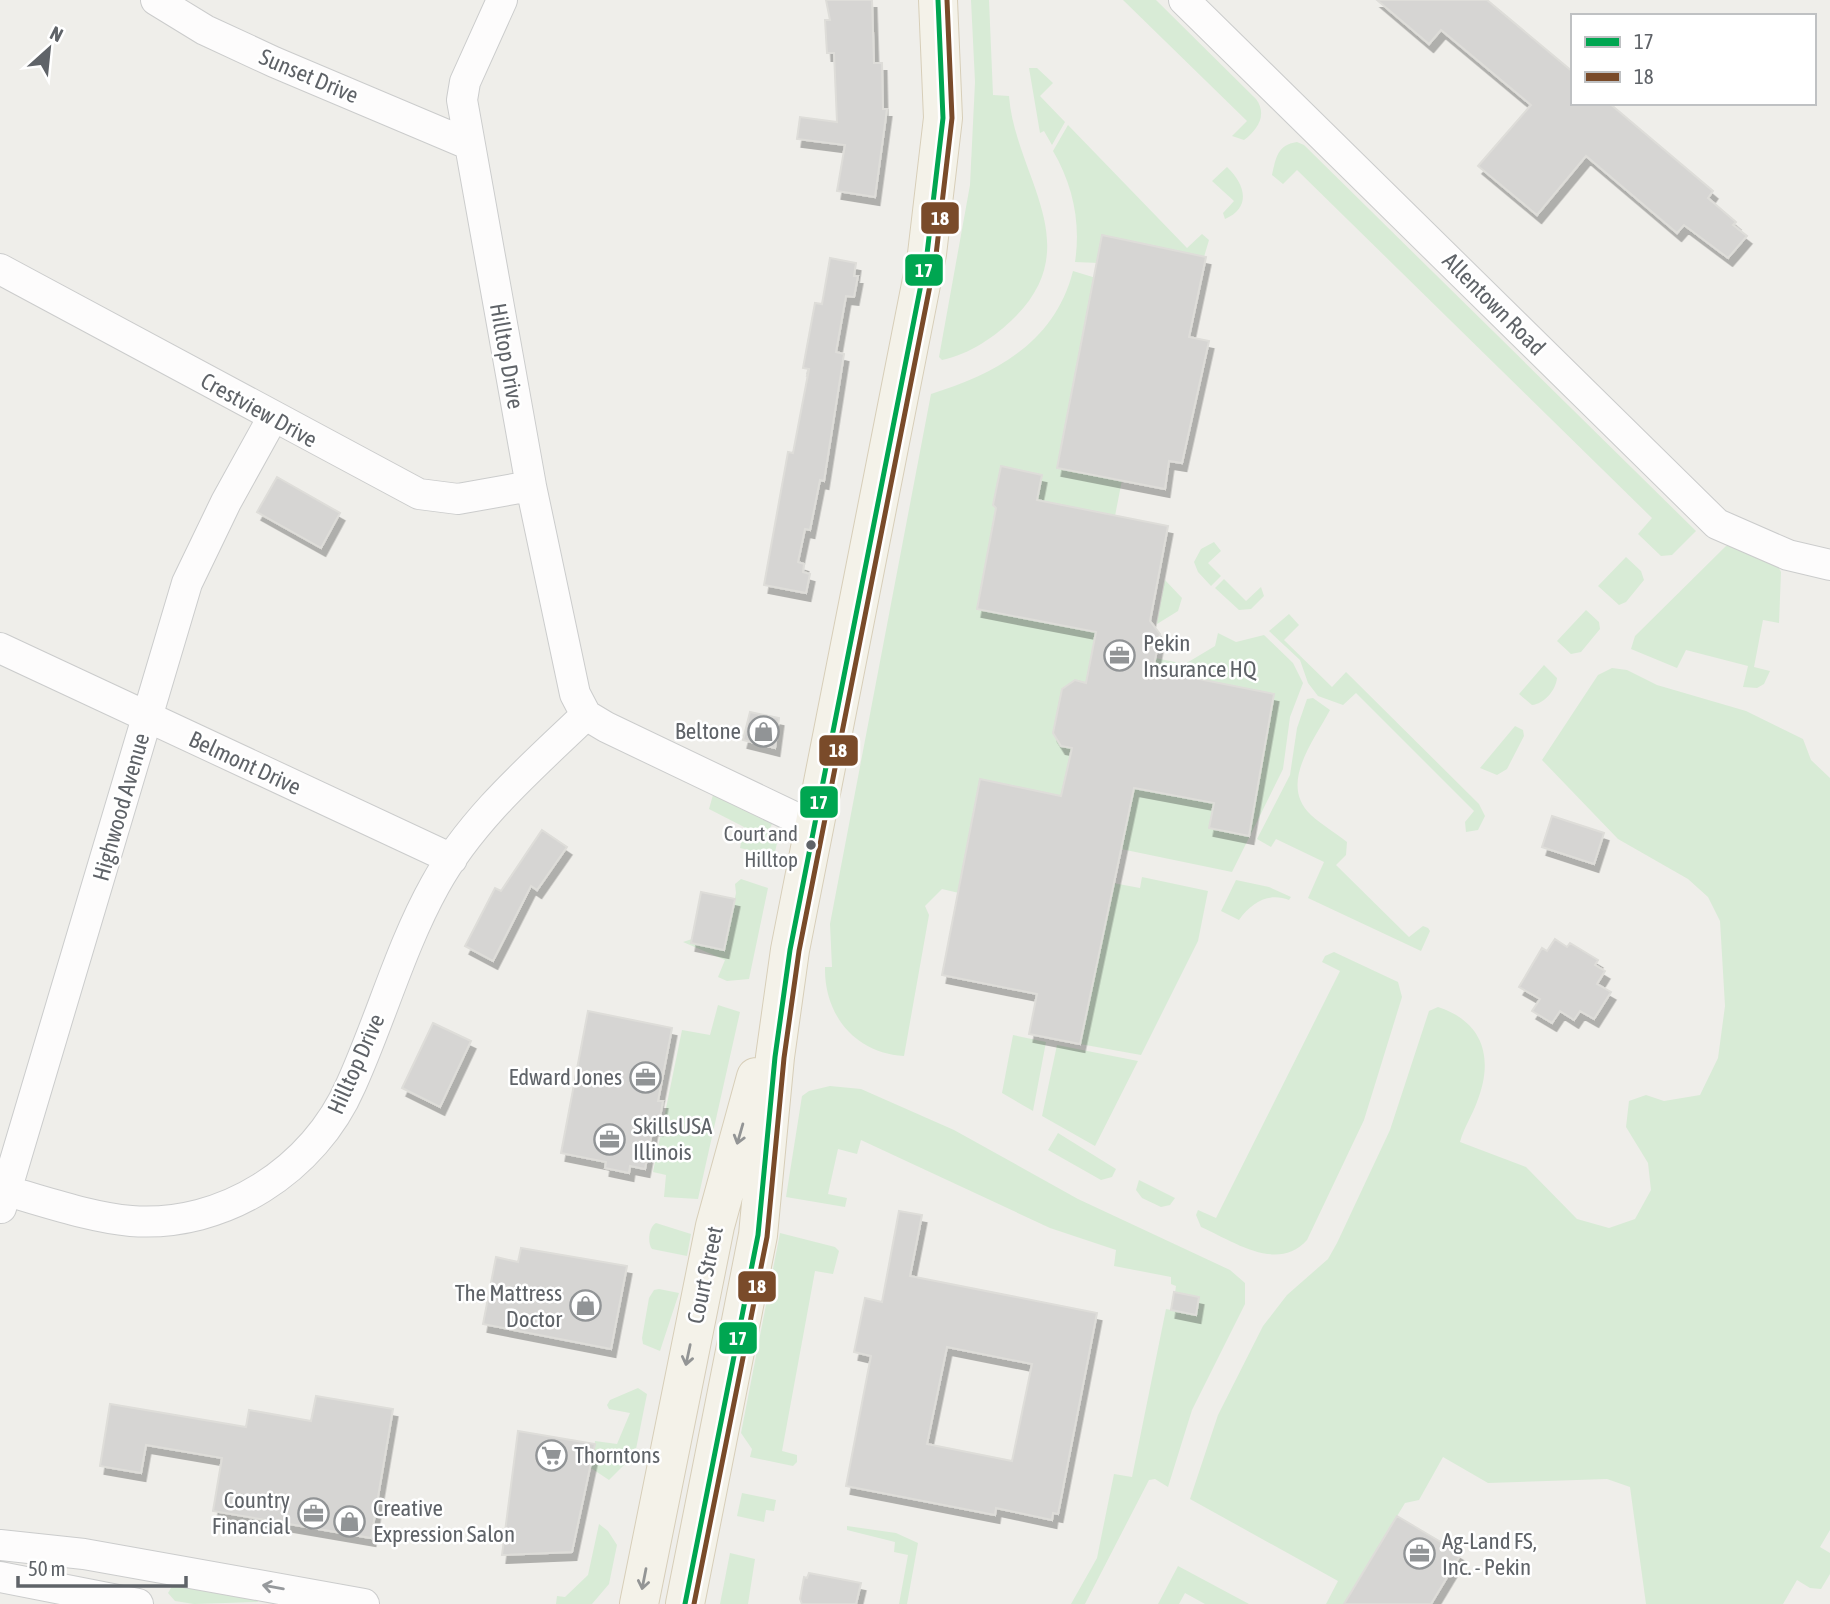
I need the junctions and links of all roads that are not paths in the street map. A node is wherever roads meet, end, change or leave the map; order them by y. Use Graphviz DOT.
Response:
graph roads {
  1 [pos="156,0"];
  2 [pos="502,0"];
  3 [pos="938,0"];
  4 [pos="1184,0"];
  5 [pos="468,144"];
  6 [pos="0,269"];
  7 [pos="273,417"];
  8 [pos="531,486"];
  9 [pos="1830,565"];
  10 [pos="0,648"];
  11 [pos="586,715"];
  12 [pos="147,717"];
  13 [pos="815,827"];
  14 [pos="452,859"];
  15 [pos="790,950"];
  16 [pos="4,1200"];
  17 [pos="0,1545"];
  18 [pos="0,1577"];
  19 [pos="138,1604"];
  20 [pos="364,1604"];
  21 [pos="639,1604"];
  22 [pos="685,1604"];
  1 -- 5 [label="street, Sunset Drive"];
  2 -- 5 [label="street, Hilltop Drive"];
  3 -- 13 [label="main road, Court Street"];
  4 -- 9 [label="street, Allentown Road"];
  5 -- 8 [label="street, Hilltop Drive"];
  6 -- 7 [label="street, Crestview Drive"];
  7 -- 8 [label="street, Crestview Drive"];
  7 -- 12 [label="street, Highwood Avenue"];
  8 -- 11 [label="street, Hilltop Drive"];
  10 -- 12 [label="street, Belmont Drive"];
  11 -- 13 [label="street"];
  11 -- 14 [label="street, Hilltop Drive"];
  12 -- 14 [label="street, Belmont Drive"];
  12 -- 16 [label="street, Highwood Avenue"];
  13 -- 15 [label="main road, Court Street"];
  14 -- 16 [label="street, Hilltop Drive"];
  15 -- 21 [label="main road, Court Street, one-way"];
  15 -- 22 [label="main road, Court Street"];
  20 -- 17 [label="street, one-way"];
  18 -- 19 [label="street"];
}
